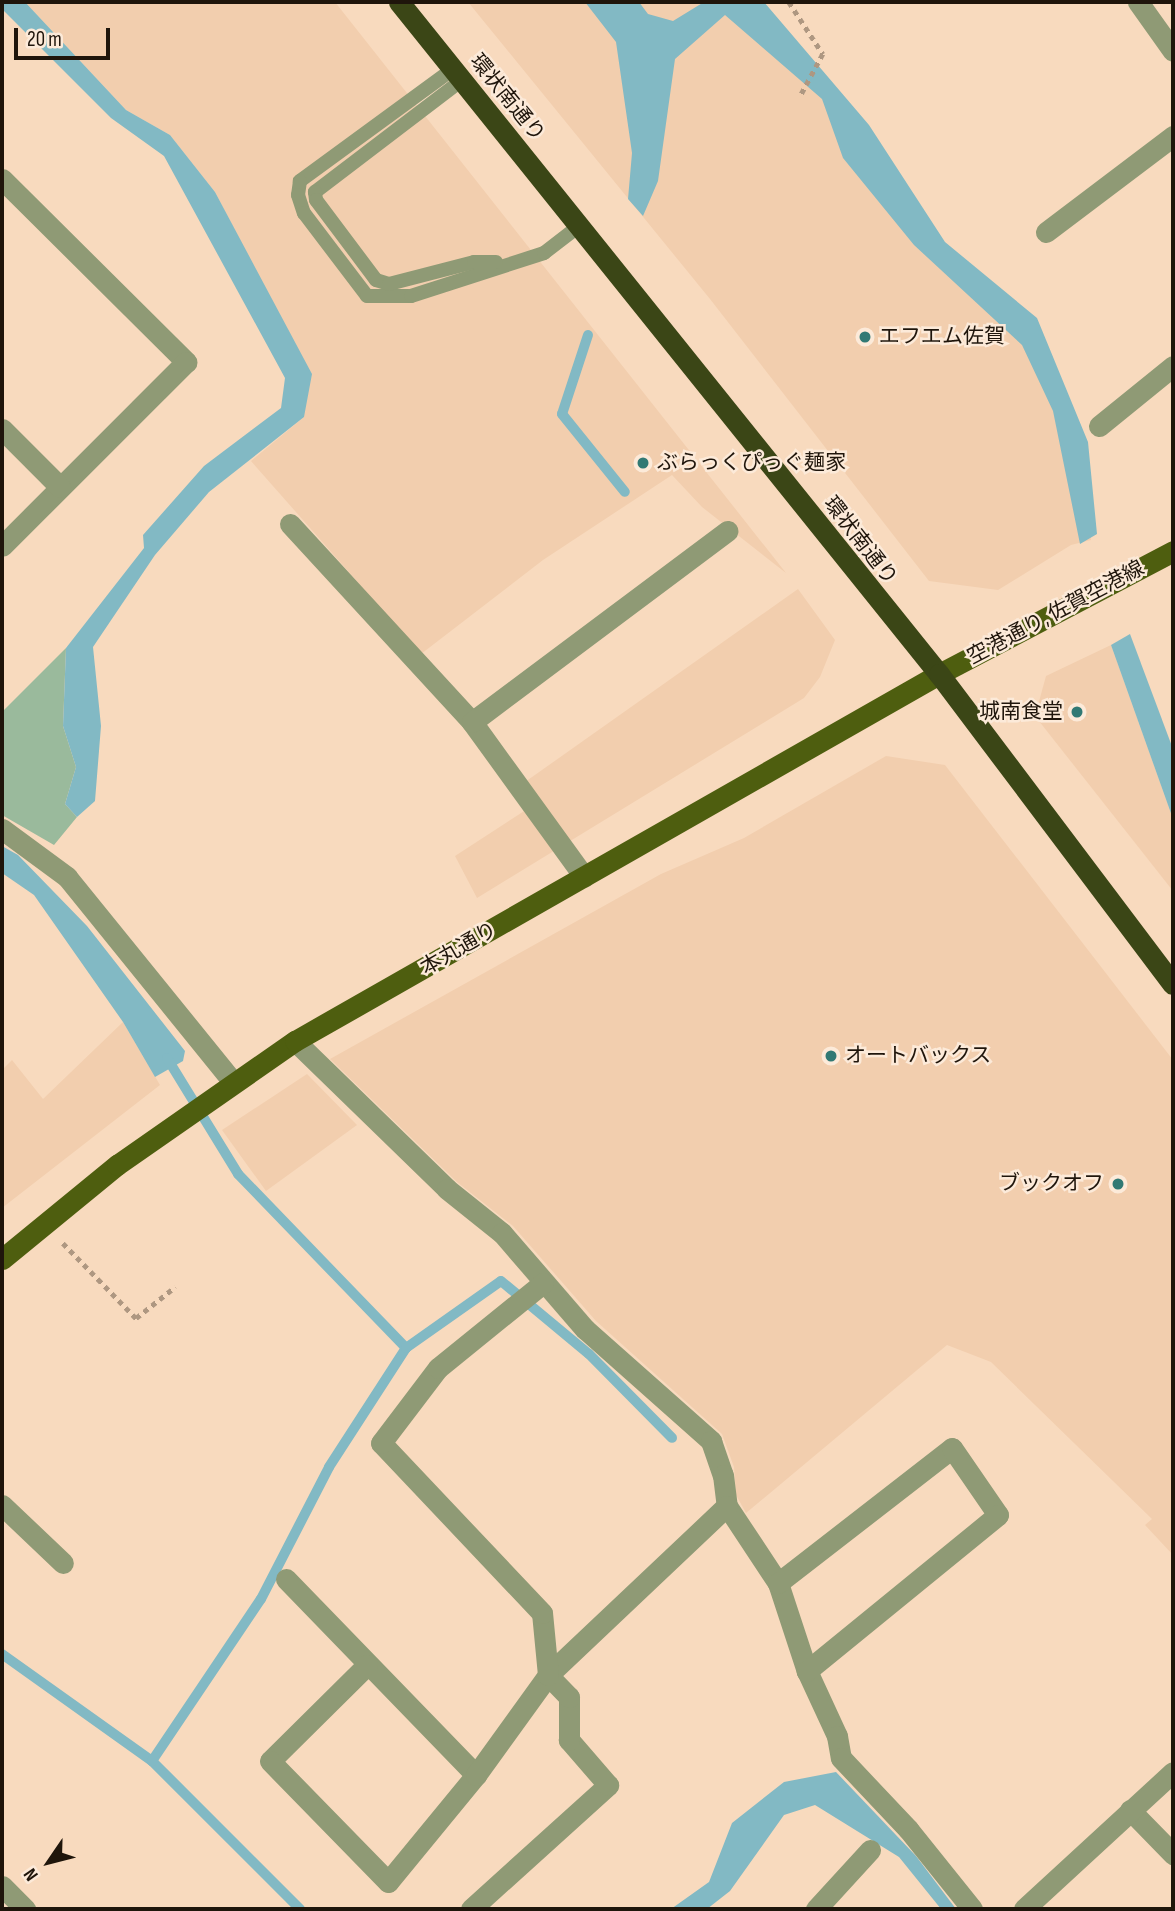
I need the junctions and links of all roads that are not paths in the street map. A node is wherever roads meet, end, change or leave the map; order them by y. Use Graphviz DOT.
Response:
graph roads {
  1 [pos="400,2"];
  2 [pos="1138,2"];
  3 [pos="1173,51"];
  4 [pos="457,74"];
  5 [pos="1173,136"];
  6 [pos="2,179"];
  7 [pos="579,226"];
  8 [pos="1046,232"];
  9 [pos="1173,366"];
  10 [pos="1099,426"];
  11 [pos="2,429"];
  12 [pos="60,487"];
  13 [pos="290,524"];
  14 [pos="727,531"];
  15 [pos="2,546"];
  16 [pos="1173,551"];
  17 [pos="939,674"];
  18 [pos="472,722"];
  19 [pos="2,829"];
  20 [pos="584,877"];
  21 [pos="1173,984"];
  22 [pos="295,1041"];
  23 [pos="232,1081"];
  24 [pos="2,1259"];
  25 [pos="542,1283"];
  26 [pos="2,1505"];
  27 [pos="727,1506"];
  28 [pos="63,1563"];
  29 [pos="286,1579"];
  30 [pos="778,1583"];
  31 [pos="367,1665"];
  32 [pos="807,1671"];
  33 [pos="548,1675"];
  34 [pos="1173,1772"];
  35 [pos="476,1775"];
  36 [pos="1130,1810"];
  37 [pos="870,1850"];
  38 [pos="1173,1854"];
  39 [pos="2,1886"];
  40 [pos="25,1909"];
  41 [pos="471,1909"];
  42 [pos="816,1909"];
  43 [pos="972,1909"];
  44 [pos="1024,1909"];
  1 -- 4 [label="highway, 環状南通り"];
  2 -- 3 [label="street"];
  4 -- 7 [label="highway, 環状南通り"];
  4 -- 7 [label="lane"];
  5 -- 8 [label="street"];
  6 -- 12 [label="street"];
  7 -- 17 [label="highway, 環状南通り"];
  9 -- 10 [label="street"];
  11 -- 12 [label="street"];
  12 -- 15 [label="street"];
  13 -- 18 [label="street"];
  14 -- 18 [label="street"];
  16 -- 17 [label="main road, 空港通り, 佐賀空港線"];
  17 -- 20 [label="main road, 本丸通り"];
  17 -- 21 [label="highway, 環状南通り"];
  18 -- 20 [label="street"];
  19 -- 23 [label="street"];
  20 -- 22 [label="main road, 本丸通り"];
  22 -- 23 [label="main road, 本丸通り"];
  22 -- 25 [label="street"];
  23 -- 24 [label="main road, 本丸通り"];
  25 -- 27 [label="street"];
  25 -- 33 [label="street"];
  26 -- 28 [label="street"];
  27 -- 30 [label="street"];
  27 -- 33 [label="street"];
  29 -- 31 [label="street"];
  30 -- 32 [label="street"];
  30 -- 32 [label="street"];
  31 -- 35 [label="street"];
  31 -- 35 [label="street"];
  32 -- 43 [label="street"];
  33 -- 35 [label="street"];
  33 -- 41 [label="street"];
  34 -- 36 [label="street"];
  36 -- 38 [label="street"];
  36 -- 44 [label="street"];
  37 -- 42 [label="street"];
  39 -- 40 [label="street"];
}
